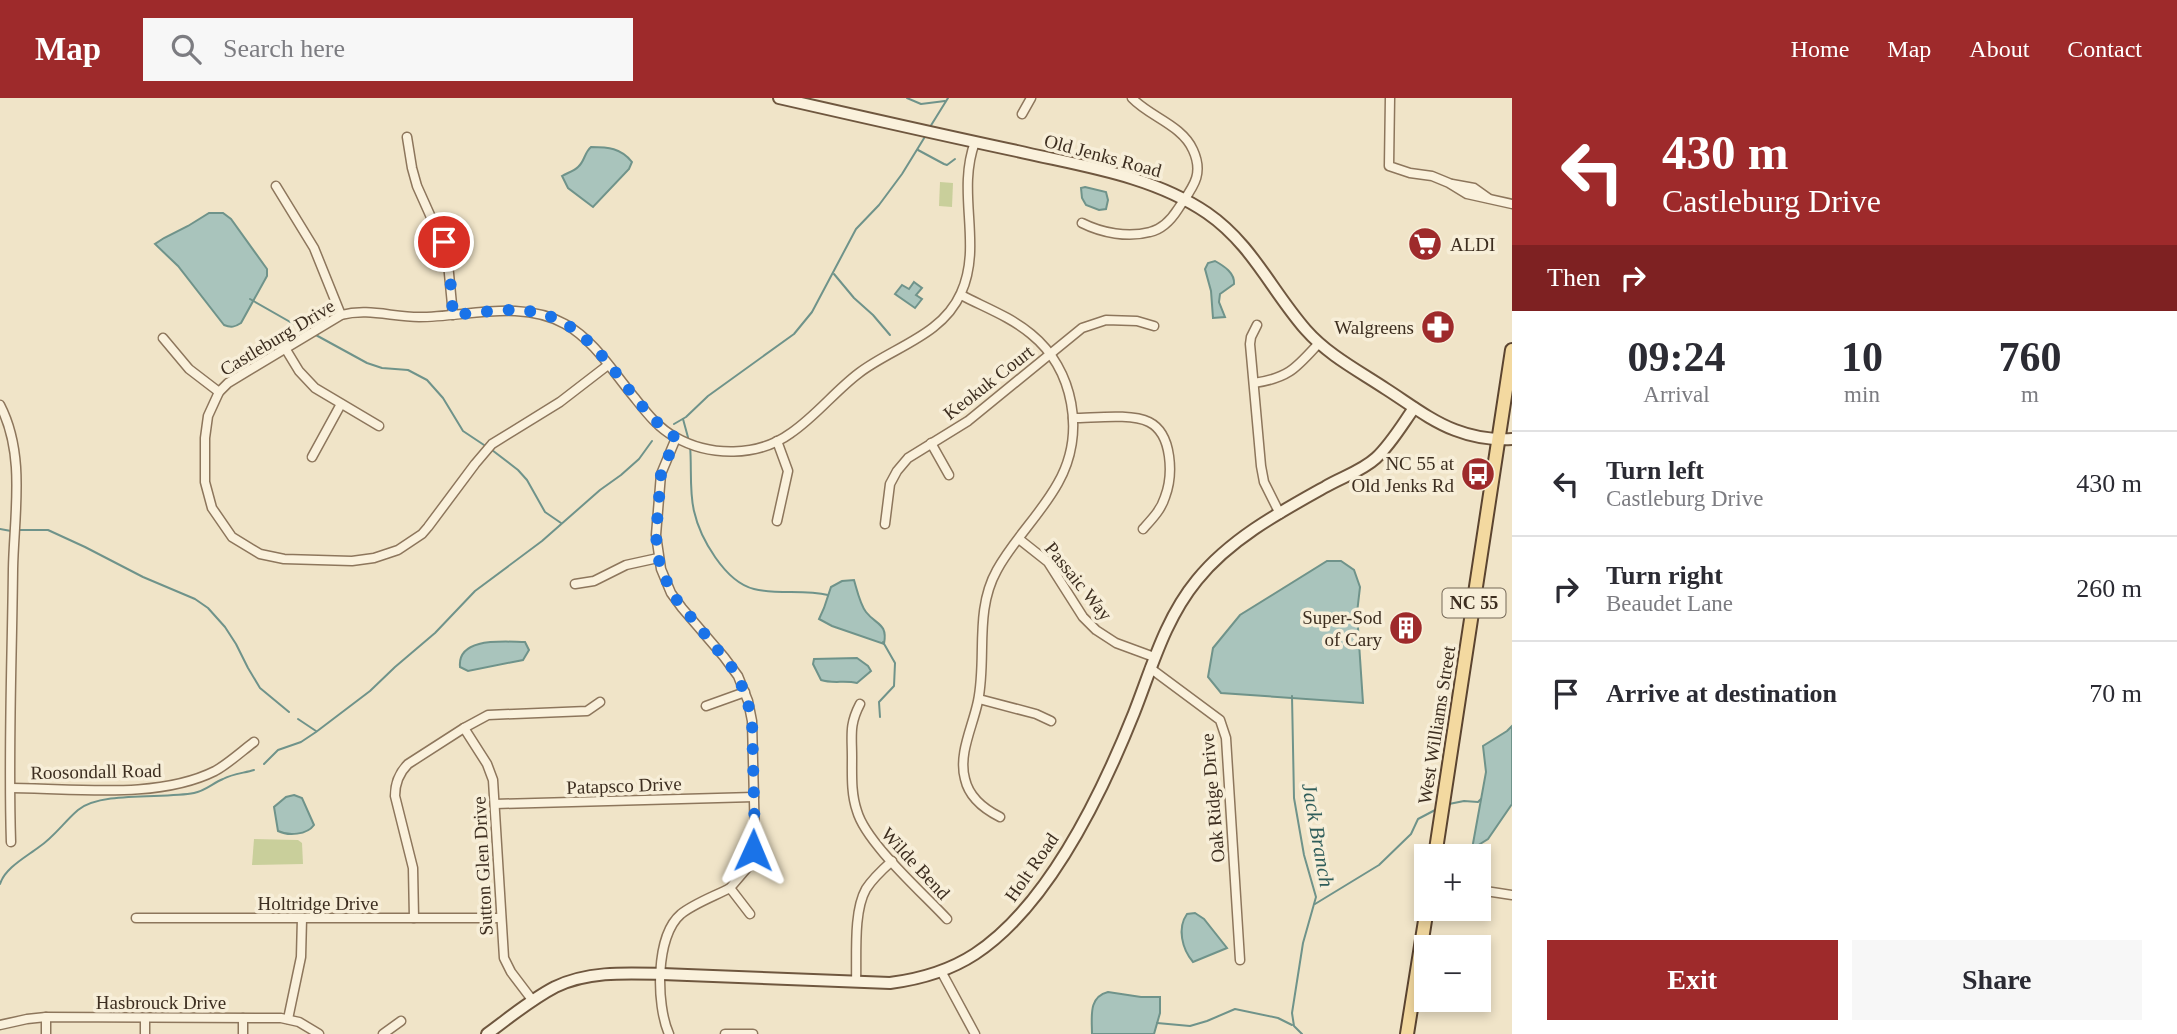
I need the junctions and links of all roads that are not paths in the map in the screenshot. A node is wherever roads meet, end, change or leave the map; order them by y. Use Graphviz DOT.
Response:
graph roads {
  1 [pos="779,98"];
  2 [pos="1031,98"];
  3 [pos="1132,98"];
  4 [pos="1390,98"];
  5 [pos="1022,114"];
  6 [pos="407,137"];
  7 [pos="975,142"];
  8 [pos="276,186"];
  9 [pos="1186,200"];
  10 [pos="1512,205"];
  11 [pos="1083,223"];
  12 [pos="961,295"];
  13 [pos="341,315"];
  14 [pos="453,315"];
  15 [pos="1257,325"];
  16 [pos="1154,326"];
  17 [pos="163,338"];
  18 [pos="1319,343"];
  19 [pos="285,348"];
  20 [pos="1512,350"];
  21 [pos="1050,353"];
  22 [pos="608,365"];
  23 [pos="1254,383"];
  24 [pos="219,392"];
  25 [pos="341,404"];
  26 [pos="0,405"];
  27 [pos="1414,408"];
  28 [pos="1073,418"];
  29 [pos="379,426"];
  30 [pos="676,438"];
  31 [pos="1498,439"];
  32 [pos="1512,439"];
  33 [pos="777,441"];
  34 [pos="931,443"];
  35 [pos="312,457"];
  36 [pos="949,475"];
  37 [pos="1280,514"];
  38 [pos="777,521"];
  39 [pos="885,524"];
  40 [pos="1143,529"];
  41 [pos="1019,539"];
  42 [pos="658,558"];
  43 [pos="575,584"];
  44 [pos="1152,662"];
  45 [pos="745,692"];
  46 [pos="979,699"];
  47 [pos="600,702"];
  48 [pos="860,704"];
  49 [pos="706,706"];
  50 [pos="1051,720"];
  51 [pos="464,728"];
  52 [pos="254,742"];
  53 [pos="11,788"];
  54 [pos="754,797"];
  55 [pos="495,804"];
  56 [pos="1000,817"];
  57 [pos="11,842"];
  58 [pos="1437,844"];
  59 [pos="892,861"];
  60 [pos="730,888"];
  61 [pos="1491,892"];
  62 [pos="1512,895"];
  63 [pos="750,914"];
  64 [pos="136,918"];
  65 [pos="302,918"];
  66 [pos="414,918"];
  67 [pos="501,918"];
  68 [pos="947,919"];
  69 [pos="1425,921"];
  70 [pos="1240,960"];
  71 [pos="941,971"];
  72 [pos="662,974"];
  73 [pos="856,982"];
  74 [pos="533,1001"];
  75 [pos="46,1017"];
  76 [pos="145,1018"];
  77 [pos="243,1018"];
  78 [pos="288,1019"];
  79 [pos="401,1021"];
  80 [pos="0,1025"];
  81 [pos="46,1034"];
  82 [pos="145,1034"];
  83 [pos="243,1034"];
  84 [pos="319,1034"];
  85 [pos="383,1034"];
  86 [pos="487,1034"];
  87 [pos="669,1034"];
  88 [pos="725,1034"];
  89 [pos="753,1034"];
  90 [pos="975,1034"];
  91 [pos="1407,1034"];
  1 -- 7 [label="street, Old Jenks Road"];
  2 -- 5 [label="street"];
  3 -- 9 [label="street"];
  4 -- 10 [label="street"];
  6 -- 14 [label="street"];
  7 -- 9 [label="street, Old Jenks Road"];
  7 -- 12 [label="street, Castleburg Drive"];
  8 -- 13 [label="street"];
  9 -- 11 [label="street"];
  9 -- 18 [label="street, Old Jenks Road"];
  12 -- 21 [label="street"];
  12 -- 33 [label="street, Castleburg Drive"];
  13 -- 14 [label="street, Castleburg Drive"];
  13 -- 19 [label="street, Castleburg Drive"];
  14 -- 22 [label="street, Castleburg Drive"];
  15 -- 23 [label="street"];
  16 -- 21 [label="street, Keokuk Court"];
  17 -- 24 [label="street"];
  18 -- 23 [label="street"];
  18 -- 27 [label="street, Old Jenks Road"];
  19 -- 24 [label="street, Castleburg Drive"];
  19 -- 25 [label="street"];
  20 -- 31 [label="main road, West Williams Street / NC 55"];
  21 -- 28 [label="street"];
  21 -- 34 [label="street, Keokuk Court"];
  22 -- 24 [label="street, Castleburg Drive"];
  22 -- 30 [label="street, Castleburg Drive"];
  23 -- 37 [label="street"];
  25 -- 29 [label="street"];
  25 -- 35 [label="street"];
  26 -- 53 [label="street"];
  27 -- 31 [label="street, Old Jenks Road"];
  27 -- 37 [label="street, Holt Road"];
  28 -- 40 [label="street"];
  28 -- 41 [label="street"];
  30 -- 33 [label="street, Castleburg Drive"];
  30 -- 42 [label="street"];
  31 -- 32 [label="street, Old Jenks Road"];
  31 -- 58 [label="main road, West Williams Street / NC 55"];
  33 -- 38 [label="street"];
  34 -- 36 [label="street"];
  34 -- 39 [label="street, Keokuk Court"];
  37 -- 44 [label="street, Holt Road"];
  41 -- 44 [label="street, Passaic Way"];
  41 -- 46 [label="street"];
  42 -- 43 [label="street"];
  42 -- 45 [label="street"];
  44 -- 70 [label="street, Oak Ridge Drive"];
  44 -- 71 [label="street, Holt Road"];
  45 -- 49 [label="street"];
  45 -- 54 [label="street"];
  46 -- 50 [label="street"];
  46 -- 56 [label="street"];
  47 -- 51 [label="street"];
  48 -- 59 [label="street, Wilde Bend"];
  51 -- 55 [label="street, Sutton Glen Drive"];
  51 -- 66 [label="street"];
  52 -- 53 [label="street, Roosondall Road"];
  53 -- 57 [label="street"];
  54 -- 55 [label="street, Patapsco Drive"];
  54 -- 60 [label="street"];
  55 -- 67 [label="street, Sutton Glen Drive"];
  59 -- 68 [label="street, Wilde Bend"];
  59 -- 73 [label="street"];
  60 -- 63 [label="street"];
  60 -- 72 [label="street"];
  61 -- 62 [label="street"];
  64 -- 65 [label="street, Holtridge Drive"];
  65 -- 66 [label="street, Holtridge Drive"];
  65 -- 78 [label="street"];
  66 -- 67 [label="street, Holtridge Drive"];
  67 -- 74 [label="street, Sutton Glen Drive"];
  69 -- 91 [label="main road"];
  71 -- 73 [label="street, Holt Road"];
  71 -- 90 [label="street"];
  72 -- 73 [label="street, Holt Road"];
  72 -- 74 [label="street, Holt Road"];
  72 -- 87 [label="street"];
  74 -- 86 [label="street, Holt Road"];
  75 -- 76 [label="street, Hasbrouck Drive"];
  75 -- 80 [label="street, Hasbrouck Drive"];
  75 -- 81 [label="street"];
  76 -- 77 [label="street, Hasbrouck Drive"];
  76 -- 82 [label="street"];
  77 -- 78 [label="street, Hasbrouck Drive"];
  77 -- 83 [label="street"];
  78 -- 84 [label="street, Hasbrouck Drive"];
  79 -- 85 [label="street"];
  88 -- 89 [label="street"];
}
